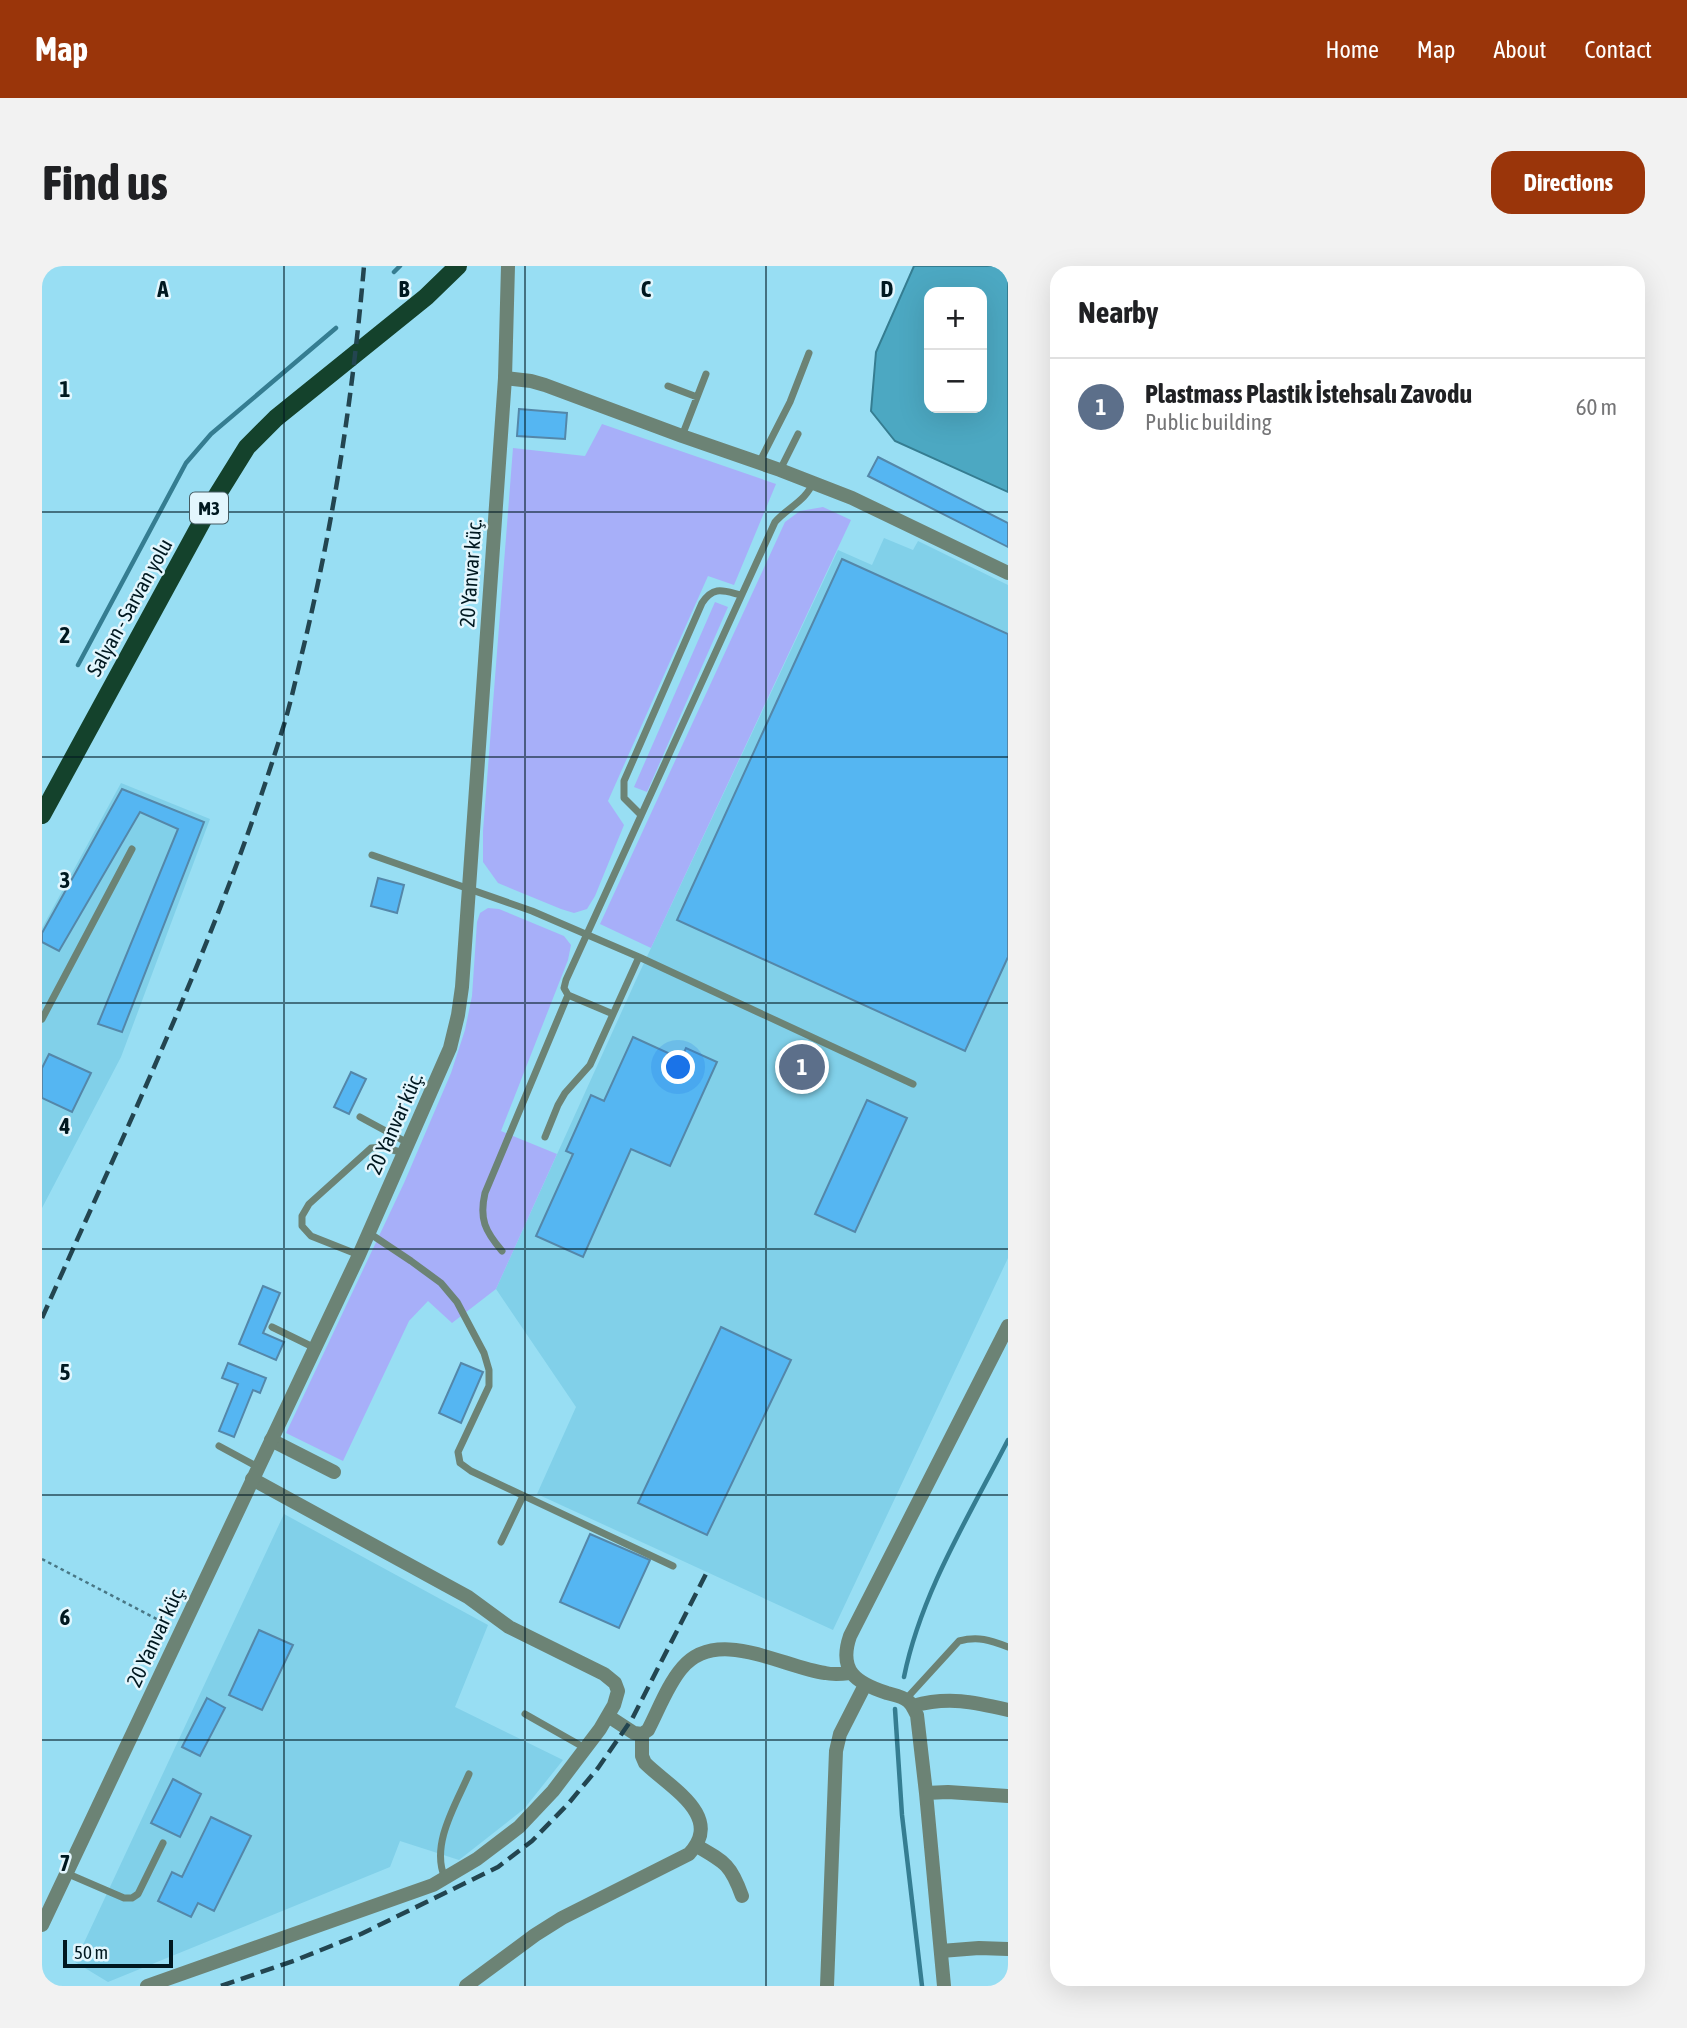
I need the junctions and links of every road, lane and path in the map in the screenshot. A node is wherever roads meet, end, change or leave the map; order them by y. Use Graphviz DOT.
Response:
graph roads {
  1 [pos="458,266"];
  2 [pos="508,266"];
  3 [pos="809,354"];
  4 [pos="706,374"];
  5 [pos="505,379"];
  6 [pos="668,386"];
  7 [pos="697,397"];
  8 [pos="798,434"];
  9 [pos="682,436"];
  10 [pos="759,463"];
  11 [pos="780,470"];
  12 [pos="813,482"];
  13 [pos="1008,573"];
  14 [pos="741,595"];
  15 [pos="42,815"];
  16 [pos="641,815"];
  17 [pos="132,849"];
  18 [pos="372,855"];
  19 [pos="468,888"];
  20 [pos="586,933"];
  21 [pos="639,957"];
  22 [pos="568,995"];
  23 [pos="613,1014"];
  24 [pos="42,1018"];
  25 [pos="913,1084"];
  26 [pos="360,1117"];
  27 [pos="545,1137"];
  28 [pos="407,1148"];
  29 [pos="369,1233"];
  30 [pos="502,1251"];
  31 [pos="359,1255"];
  32 [pos="1008,1326"];
  33 [pos="272,1328"];
  34 [pos="315,1348"];
  35 [pos="271,1440"];
  36 [pos="219,1446"];
  37 [pos="334,1472"];
  38 [pos="255,1473"];
  39 [pos="523,1496"];
  40 [pos="501,1542"];
  41 [pos="42,1559"];
  42 [pos="673,1566"];
  43 [pos="180,1631"];
  44 [pos="1008,1647"];
  45 [pos="852,1674"];
  46 [pos="865,1685"];
  47 [pos="909,1702"];
  48 [pos="1008,1710"];
  49 [pos="525,1714"];
  50 [pos="608,1716"];
  51 [pos="642,1734"];
  52 [pos="585,1748"];
  53 [pos="469,1774"];
  54 [pos="926,1793"];
  55 [pos="1008,1796"];
  56 [pos="163,1843"];
  57 [pos="696,1846"];
  58 [pos="66,1873"];
  59 [pos="445,1878"];
  60 [pos="742,1896"];
  61 [pos="42,1925"];
  62 [pos="1008,1949"];
  63 [pos="941,1951"];
  64 [pos="147,1986"];
  65 [pos="466,1986"];
  66 [pos="828,1986"];
  67 [pos="944,1986"];
  1 -- 15 [label="main road, Salyan - Sarvan yolu / M3"];
  2 -- 5 [label="street, 20 Yanvar küç."];
  3 -- 10 [label="lane"];
  4 -- 7 [label="lane"];
  5 -- 9 [label="street"];
  5 -- 19 [label="street, 20 Yanvar küç."];
  6 -- 7 [label="lane"];
  7 -- 9 [label="lane"];
  8 -- 11 [label="lane"];
  9 -- 10 [label="street"];
  10 -- 11 [label="street"];
  11 -- 12 [label="street"];
  12 -- 13 [label="street"];
  12 -- 14 [label="lane"];
  14 -- 16 [label="lane"];
  14 -- 16 [label="lane"];
  16 -- 20 [label="lane"];
  17 -- 24 [label="lane"];
  18 -- 19 [label="lane"];
  19 -- 20 [label="lane"];
  19 -- 28 [label="street, 20 Yanvar küç."];
  20 -- 21 [label="lane"];
  20 -- 22 [label="lane"];
  21 -- 23 [label="lane"];
  21 -- 25 [label="lane"];
  22 -- 23 [label="lane"];
  22 -- 30 [label="lane"];
  23 -- 27 [label="lane"];
  26 -- 28 [label="lane"];
  28 -- 29 [label="street, 20 Yanvar küç."];
  28 -- 31 [label="lane"];
  29 -- 31 [label="street, 20 Yanvar küç."];
  29 -- 39 [label="lane"];
  31 -- 34 [label="street, 20 Yanvar küç."];
  32 -- 45 [label="street"];
  33 -- 34 [label="lane"];
  34 -- 35 [label="street, 20 Yanvar küç."];
  35 -- 37 [label="street"];
  35 -- 38 [label="street, 20 Yanvar küç."];
  36 -- 38 [label="lane"];
  38 -- 43 [label="street, 20 Yanvar küç."];
  38 -- 50 [label="street"];
  39 -- 40 [label="lane"];
  39 -- 42 [label="lane"];
  41 -- 43 [label="path"];
  43 -- 58 [label="street, 20 Yanvar küç."];
  44 -- 47 [label="lane"];
  45 -- 46 [label="street"];
  45 -- 51 [label="street"];
  46 -- 47 [label="street"];
  46 -- 66 [label="street"];
  47 -- 48 [label="street"];
  47 -- 54 [label="street"];
  49 -- 52 [label="lane"];
  50 -- 51 [label="street"];
  50 -- 52 [label="street"];
  51 -- 57 [label="street"];
  52 -- 59 [label="street"];
  53 -- 59 [label="lane"];
  54 -- 55 [label="street"];
  54 -- 63 [label="street"];
  56 -- 58 [label="lane"];
  57 -- 60 [label="street"];
  57 -- 65 [label="street"];
  58 -- 61 [label="street, 20 Yanvar küç."];
  59 -- 64 [label="street"];
  62 -- 63 [label="street"];
  63 -- 67 [label="street"];
}
